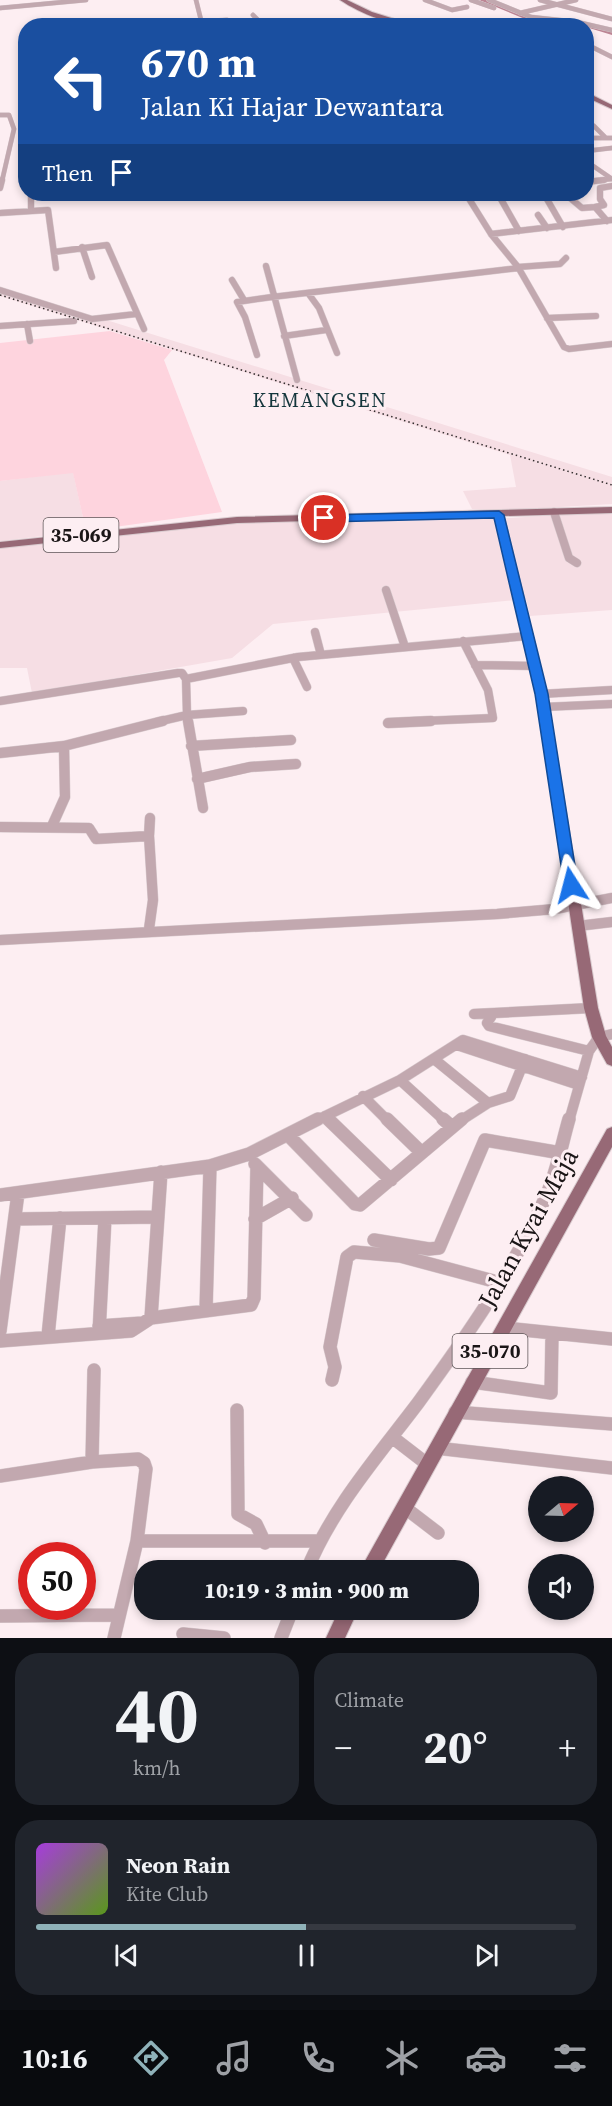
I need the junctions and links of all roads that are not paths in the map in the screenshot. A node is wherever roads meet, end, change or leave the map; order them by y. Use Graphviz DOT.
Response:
graph roads {
  1 [pos="86,0"];
  2 [pos="196,0"];
  3 [pos="343,0"];
  4 [pos="425,0"];
  5 [pos="471,0"];
  6 [pos="489,0"];
  7 [pos="540,0"];
  8 [pos="576,0"];
  9 [pos="555,4"];
  10 [pos="467,7"];
  11 [pos="0,8"];
  12 [pos="253,15"];
  13 [pos="518,16"];
  14 [pos="200,18"];
  15 [pos="256,18"];
  16 [pos="389,18"];
  17 [pos="532,18"];
  18 [pos="612,19"];
  19 [pos="594,27"];
  20 [pos="594,29"];
  21 [pos="612,30"];
  22 [pos="612,36"];
  23 [pos="596,49"];
  24 [pos="612,57"];
  25 [pos="594,98"];
  26 [pos="612,107"];
  27 [pos="0,115"];
  28 [pos="594,126"];
  29 [pos="605,137"];
  30 [pos="594,138"];
  31 [pos="612,138"];
  32 [pos="612,148"];
  33 [pos="594,150"];
  34 [pos="594,167"];
  35 [pos="612,179"];
  36 [pos="594,181"];
  37 [pos="612,186"];
  38 [pos="0,188"];
  39 [pos="31,201"];
  40 [pos="470,201"];
  41 [pos="502,201"];
  42 [pos="549,201"];
  43 [pos="574,201"];
  44 [pos="595,207"];
  45 [pos="31,210"];
  46 [pos="0,213"];
  47 [pos="538,215"];
  48 [pos="609,221"];
  49 [pos="563,227"];
  50 [pos="547,228"];
  51 [pos="519,231"];
  52 [pos="491,234"];
  53 [pos="82,247"];
  54 [pos="54,252"];
  55 [pos="566,258"];
  56 [pos="266,266"];
  57 [pos="56,268"];
  58 [pos="519,268"];
  59 [pos="92,277"];
  60 [pos="232,280"];
  61 [pos="0,290"];
  62 [pos="308,293"];
  63 [pos="272,297"];
  64 [pos="244,300"];
  65 [pos="136,314"];
  66 [pos="596,316"];
  67 [pos="548,318"];
  68 [pos="74,321"];
  69 [pos="27,324"];
  70 [pos="0,326"];
  71 [pos="144,329"];
  72 [pos="326,330"];
  73 [pos="284,336"];
  74 [pos="30,341"];
  75 [pos="612,344"];
  76 [pos="337,353"];
  77 [pos="257,355"];
  78 [pos="297,380"];
  79 [pos="612,508"];
  80 [pos="556,512"];
  81 [pos="499,515"];
  82 [pos="0,544"];
  83 [pos="577,563"];
  84 [pos="386,590"];
  85 [pos="315,632"];
  86 [pos="528,636"];
  87 [pos="463,641"];
  88 [pos="405,647"];
  89 [pos="321,655"];
  90 [pos="292,658"];
  91 [pos="475,665"];
  92 [pos="535,666"];
  93 [pos="186,679"];
  94 [pos="307,687"];
  95 [pos="612,690"];
  96 [pos="542,698"];
  97 [pos="0,701"];
  98 [pos="612,705"];
  99 [pos="243,711"];
  100 [pos="187,715"];
  101 [pos="388,723"];
  102 [pos="291,740"];
  103 [pos="64,746"];
  104 [pos="191,746"];
  105 [pos="0,753"];
  106 [pos="296,764"];
  107 [pos="197,779"];
  108 [pos="203,808"];
  109 [pos="150,818"];
  110 [pos="52,826"];
  111 [pos="0,827"];
  112 [pos="149,836"];
  113 [pos="612,898"];
  114 [pos="575,908"];
  115 [pos="612,922"];
  116 [pos="578,926"];
  117 [pos="149,929"];
  118 [pos="0,940"];
  119 [pos="591,1008"];
  120 [pos="474,1014"];
  121 [pos="493,1014"];
  122 [pos="606,1045"];
  123 [pos="589,1051"];
  124 [pos="434,1059"];
  125 [pos="524,1063"];
  126 [pos="400,1080"];
  127 [pos="581,1081"];
  128 [pos="363,1096"];
  129 [pos="488,1103"];
  130 [pos="325,1116"];
  131 [pos="451,1126"];
  132 [pos="612,1133"];
  133 [pos="288,1135"];
  134 [pos="422,1152"];
  135 [pos="561,1152"];
  136 [pos="249,1155"];
  137 [pos="210,1166"];
  138 [pos="257,1166"];
  139 [pos="161,1172"];
  140 [pos="391,1180"];
  141 [pos="18,1193"];
  142 [pos="0,1195"];
  143 [pos="292,1198"];
  144 [pos="306,1215"];
  145 [pos="158,1217"];
  146 [pos="60,1218"];
  147 [pos="105,1218"];
  148 [pos="15,1219"];
  149 [pos="255,1219"];
  150 [pos="374,1240"];
  151 [pos="501,1282"];
  152 [pos="206,1311"];
  153 [pos="148,1321"];
  154 [pos="504,1328"];
  155 [pos="99,1330"];
  156 [pos="0,1331"];
  157 [pos="552,1334"];
  158 [pos="48,1336"];
  159 [pos="612,1339"];
  160 [pos="0,1341"];
  161 [pos="94,1370"];
  162 [pos="332,1380"];
  163 [pos="472,1382"];
  164 [pos="237,1410"];
  165 [pos="455,1412"];
  166 [pos="612,1424"];
  167 [pos="399,1443"];
  168 [pos="436,1448"];
  169 [pos="92,1462"];
  170 [pos="427,1464"];
  171 [pos="612,1468"];
  172 [pos="0,1476"];
  173 [pos="404,1507"];
  174 [pos="438,1533"];
  175 [pos="137,1540"];
  176 [pos="319,1541"];
  177 [pos="265,1543"];
  178 [pos="311,1560"];
  179 [pos="375,1560"];
  180 [pos="119,1615"];
  181 [pos="0,1616"];
  182 [pos="288,1620"];
  183 [pos="344,1620"];
  184 [pos="183,1634"];
  185 [pos="114,1638"];
  186 [pos="224,1638"];
  187 [pos="280,1638"];
  188 [pos="335,1638"];
  1 -- 11 [label="street"];
  2 -- 14 [label="street"];
  3 -- 16 [label="main road"];
  4 -- 10 [label="street"];
  5 -- 13 [label="street"];
  6 -- 13 [label="street"];
  7 -- 9 [label="street"];
  8 -- 9 [label="street"];
  9 -- 13 [label="street"];
  9 -- 18 [label="street"];
  12 -- 15 [label="street"];
  13 -- 17 [label="street"];
  19 -- 21 [label="street"];
  20 -- 22 [label="street"];
  23 -- 24 [label="street"];
  25 -- 26 [label="main road"];
  27 -- 38 [label="street"];
  28 -- 29 [label="street"];
  29 -- 30 [label="street"];
  29 -- 31 [label="street"];
  32 -- 33 [label="street"];
  34 -- 35 [label="street"];
  35 -- 36 [label="street"];
  37 -- 44 [label="street"];
  39 -- 45 [label="street"];
  40 -- 52 [label="street"];
  41 -- 51 [label="street"];
  42 -- 49 [label="street"];
  43 -- 44 [label="street"];
  44 -- 48 [label="street"];
  45 -- 46 [label="street"];
  45 -- 54 [label="street"];
  47 -- 50 [label="street"];
  48 -- 49 [label="street"];
  49 -- 50 [label="street"];
  50 -- 51 [label="street"];
  51 -- 52 [label="street"];
  52 -- 58 [label="street"];
  53 -- 54 [label="street"];
  53 -- 59 [label="street"];
  53 -- 65 [label="street"];
  54 -- 57 [label="street"];
  55 -- 58 [label="street"];
  56 -- 63 [label="street"];
  58 -- 62 [label="street"];
  58 -- 67 [label="street"];
  60 -- 64 [label="street"];
  61 -- 65 [label="street"];
  62 -- 63 [label="street"];
  62 -- 72 [label="street"];
  63 -- 64 [label="street"];
  63 -- 73 [label="street"];
  64 -- 77 [label="street"];
  65 -- 71 [label="street"];
  66 -- 67 [label="street"];
  67 -- 75 [label="street"];
  68 -- 69 [label="street"];
  69 -- 70 [label="street"];
  69 -- 74 [label="street"];
  72 -- 73 [label="street"];
  72 -- 76 [label="street"];
  73 -- 78 [label="street"];
  79 -- 80 [label="main road, 35-069"];
  80 -- 81 [label="main road, 35-069"];
  80 -- 83 [label="street"];
  81 -- 82 [label="main road, 35-069"];
  81 -- 86 [label="main road"];
  84 -- 88 [label="street"];
  85 -- 89 [label="street"];
  86 -- 87 [label="street"];
  86 -- 92 [label="main road"];
  87 -- 88 [label="street"];
  87 -- 91 [label="street"];
  88 -- 89 [label="street"];
  89 -- 90 [label="street"];
  90 -- 93 [label="street"];
  90 -- 94 [label="street"];
  91 -- 92 [label="street"];
  91 -- 101 [label="street"];
  92 -- 96 [label="main road"];
  93 -- 97 [label="street"];
  93 -- 100 [label="street"];
  95 -- 96 [label="street"];
  96 -- 98 [label="street"];
  96 -- 114 [label="main road"];
  99 -- 100 [label="street"];
  100 -- 103 [label="street"];
  100 -- 104 [label="street"];
  102 -- 104 [label="street"];
  103 -- 105 [label="street"];
  103 -- 110 [label="street"];
  104 -- 107 [label="street"];
  106 -- 107 [label="street"];
  107 -- 108 [label="street"];
  109 -- 112 [label="street"];
  110 -- 111 [label="street"];
  110 -- 112 [label="street"];
  112 -- 117 [label="street"];
  113 -- 114 [label="street"];
  114 -- 116 [label="main road"];
  114 -- 117 [label="street"];
  115 -- 116 [label="street"];
  116 -- 119 [label="main road"];
  117 -- 118 [label="street"];
  119 -- 121 [label="street"];
  119 -- 122 [label="main road"];
  120 -- 121 [label="street"];
  121 -- 123 [label="street"];
  122 -- 123 [label="street"];
  123 -- 127 [label="street"];
  124 -- 125 [label="street"];
  124 -- 126 [label="street"];
  124 -- 129 [label="street"];
  125 -- 127 [label="street"];
  125 -- 129 [label="street"];
  126 -- 128 [label="street"];
  126 -- 131 [label="street"];
  127 -- 135 [label="street"];
  128 -- 130 [label="street"];
  128 -- 134 [label="street"];
  129 -- 131 [label="street"];
  130 -- 133 [label="street"];
  130 -- 140 [label="street"];
  131 -- 134 [label="street"];
  132 -- 154 [label="main road, Jalan Kyai Maja / 35-070"];
  133 -- 136 [label="street"];
  133 -- 140 [label="street"];
  134 -- 140 [label="street"];
  135 -- 150 [label="street"];
  135 -- 151 [label="street"];
  136 -- 137 [label="street"];
  136 -- 138 [label="street"];
  137 -- 139 [label="street"];
  137 -- 152 [label="street"];
  138 -- 143 [label="street"];
  138 -- 149 [label="street"];
  139 -- 141 [label="street"];
  139 -- 145 [label="street"];
  141 -- 142 [label="street"];
  141 -- 148 [label="street"];
  143 -- 144 [label="street"];
  143 -- 149 [label="street"];
  145 -- 147 [label="street"];
  145 -- 153 [label="street"];
  146 -- 147 [label="street"];
  146 -- 148 [label="street"];
  146 -- 158 [label="street"];
  147 -- 155 [label="street"];
  148 -- 156 [label="street"];
  149 -- 152 [label="street"];
  151 -- 162 [label="street"];
  151 -- 167 [label="street"];
  152 -- 153 [label="street"];
  153 -- 155 [label="street"];
  154 -- 157 [label="street"];
  154 -- 163 [label="main road, Jalan Kyai Maja / 35-070"];
  155 -- 158 [label="street"];
  157 -- 159 [label="street"];
  157 -- 163 [label="street"];
  158 -- 160 [label="street"];
  161 -- 169 [label="street"];
  163 -- 165 [label="main road, Jalan Kyai Maja / 35-070"];
  164 -- 177 [label="street"];
  165 -- 166 [label="street"];
  165 -- 168 [label="main road, Jalan Kyai Maja / 35-070"];
  167 -- 170 [label="street"];
  167 -- 176 [label="street"];
  168 -- 170 [label="main road, Jalan Kyai Maja / 35-070"];
  168 -- 171 [label="street"];
  169 -- 172 [label="street"];
  169 -- 175 [label="street"];
  170 -- 173 [label="main road, Jalan Kyai Maja / 35-070"];
  173 -- 174 [label="street"];
  173 -- 179 [label="main road, Jalan Kyai Maja / 35-070"];
  175 -- 177 [label="street"];
  175 -- 180 [label="street"];
  176 -- 177 [label="street"];
  176 -- 178 [label="street"];
  180 -- 181 [label="street"];
  180 -- 185 [label="street"];
  182 -- 187 [label="street"];
  183 -- 188 [label="main road"];
  184 -- 186 [label="street"];
}
